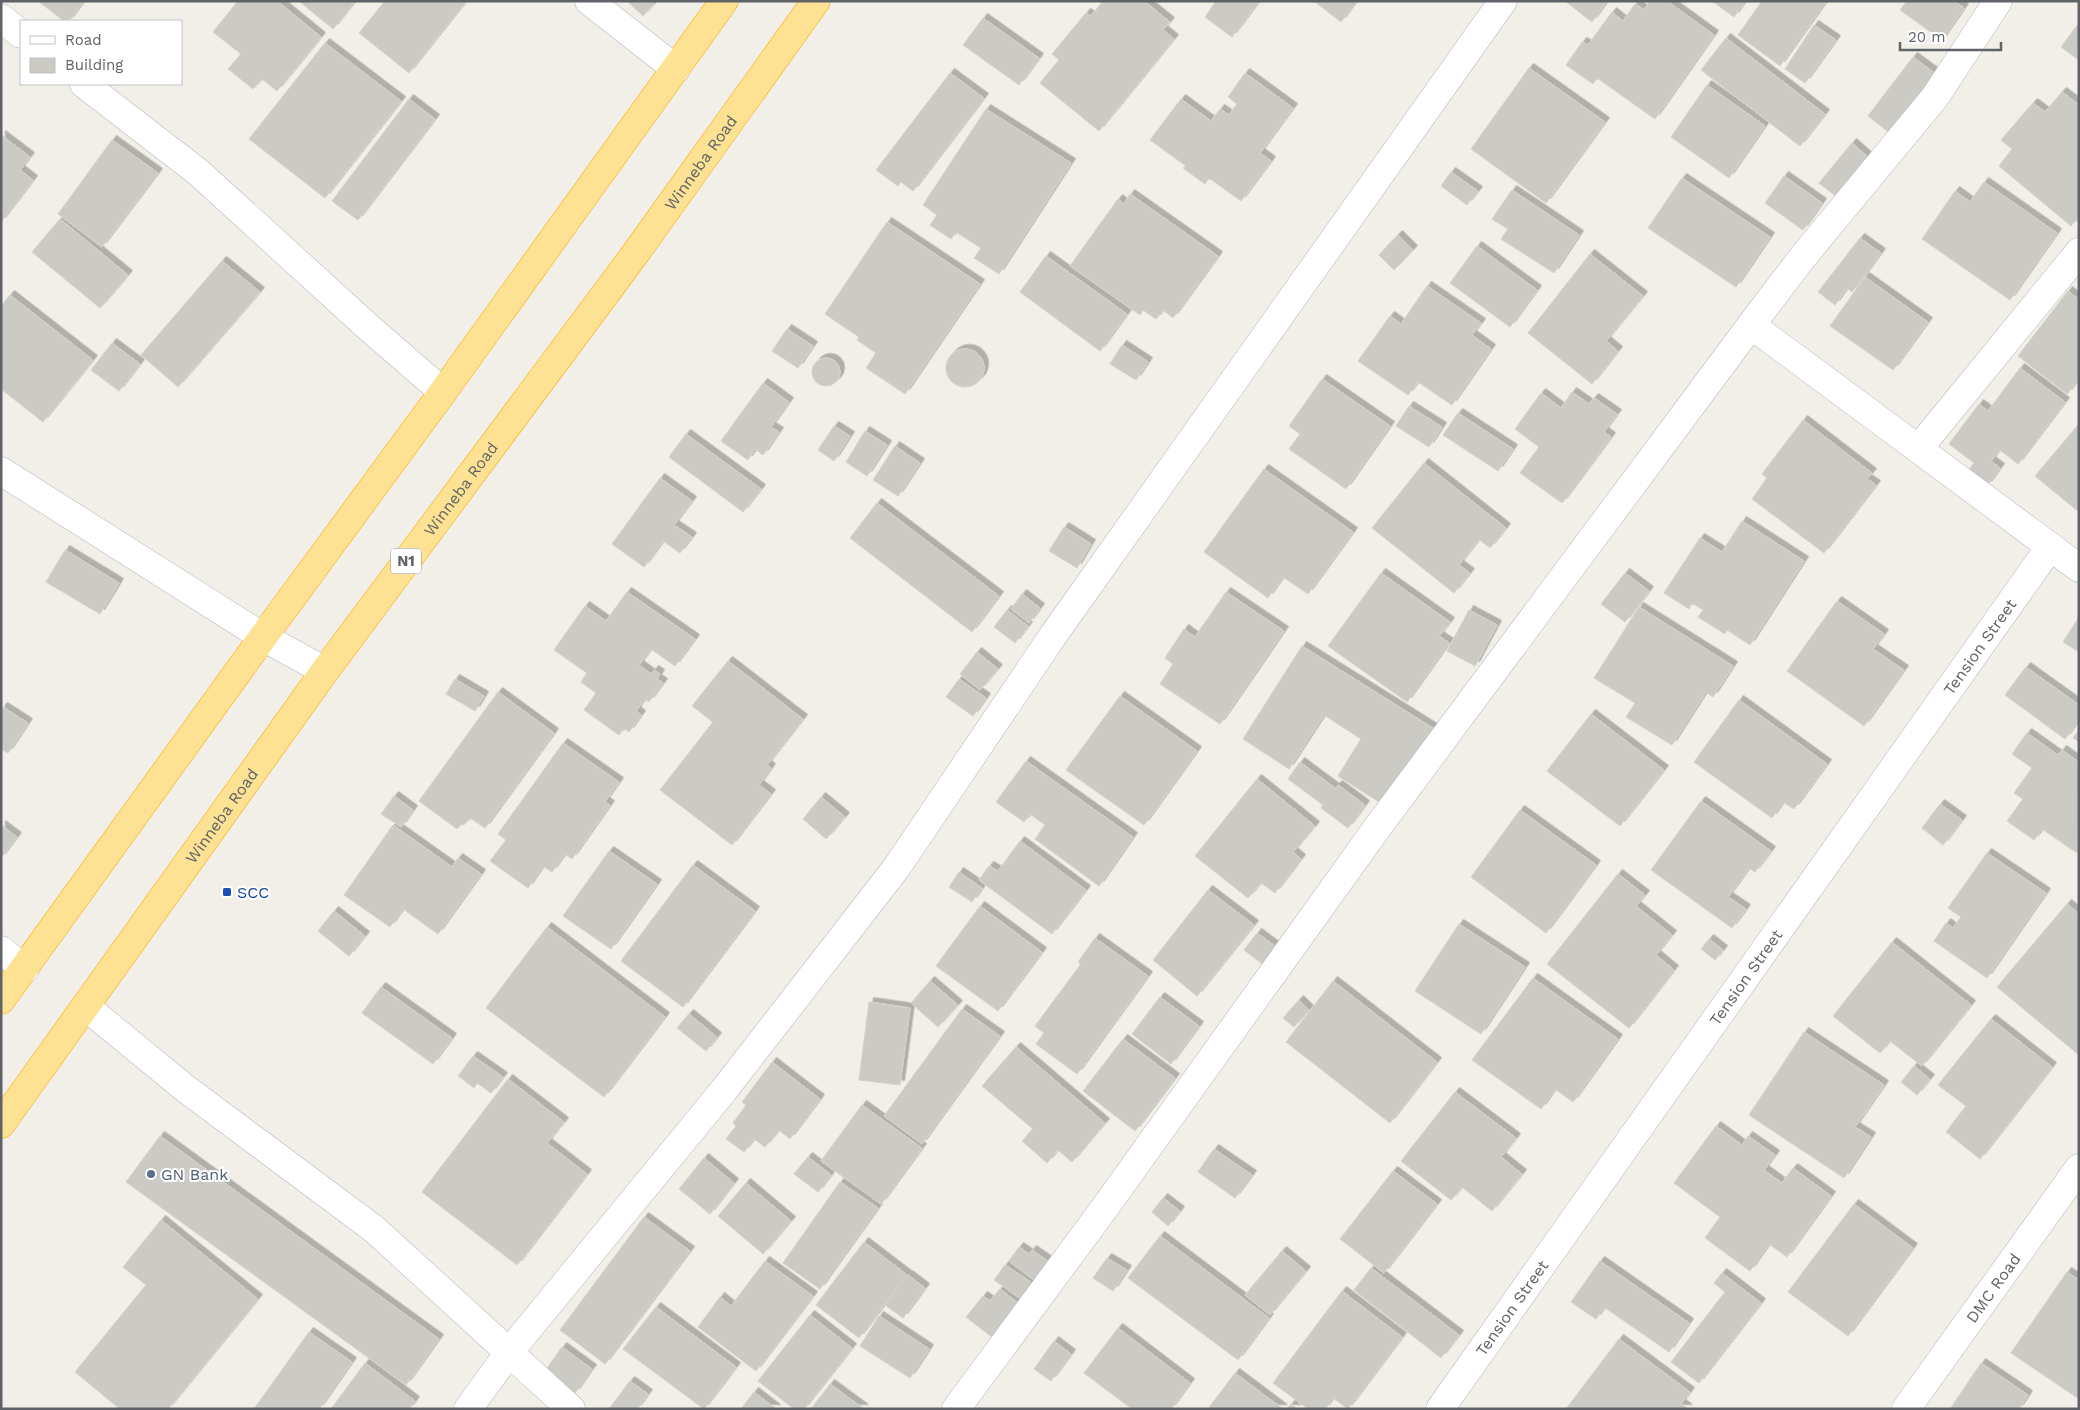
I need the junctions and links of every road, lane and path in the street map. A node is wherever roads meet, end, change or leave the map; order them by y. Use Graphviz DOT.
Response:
graph roads {
  1 [pos="589,1"];
  2 [pos="724,1"];
  3 [pos="816,1"];
  4 [pos="1503,1"];
  5 [pos="1998,1"];
  6 [pos="1,18"];
  7 [pos="20,33"];
  8 [pos="676,69"];
  9 [pos="85,85"];
  10 [pos="2079,252"];
  11 [pos="1751,325"];
  12 [pos="443,392"];
  13 [pos="1919,448"];
  14 [pos="1,471"];
  15 [pos="2050,547"];
  16 [pos="2079,568"];
  17 [pos="263,637"];
  18 [pos="325,671"];
  19 [pos="1,950"];
  20 [pos="25,969"];
  21 [pos="1,1000"];
  22 [pos="86,1007"];
  23 [pos="1,1124"];
  24 [pos="2079,1168"];
  25 [pos="510,1351"];
  26 [pos="468,1409"];
  27 [pos="571,1409"];
  28 [pos="956,1409"];
  29 [pos="1440,1409"];
  30 [pos="1906,1409"];
  1 -- 8 [label="street"];
  2 -- 8 [label="highway"];
  3 -- 18 [label="highway, Winneba Road / N1"];
  4 -- 25 [label="street"];
  5 -- 11 [label="street"];
  6 -- 7 [label="street"];
  8 -- 12 [label="highway"];
  9 -- 12 [label="street"];
  10 -- 13 [label="street"];
  11 -- 13 [label="street"];
  11 -- 28 [label="street"];
  12 -- 17 [label="highway"];
  13 -- 15 [label="street"];
  14 -- 17 [label="street"];
  15 -- 16 [label="street"];
  15 -- 29 [label="street, Tension Street"];
  17 -- 18 [label="street"];
  17 -- 20 [label="highway"];
  18 -- 22 [label="highway, Winneba Road / N1"];
  19 -- 20 [label="street"];
  20 -- 21 [label="highway"];
  22 -- 23 [label="highway, Winneba Road / N1"];
  22 -- 25 [label="street"];
  24 -- 30 [label="street, DMC Road"];
  25 -- 26 [label="street"];
  25 -- 27 [label="street"];
}
